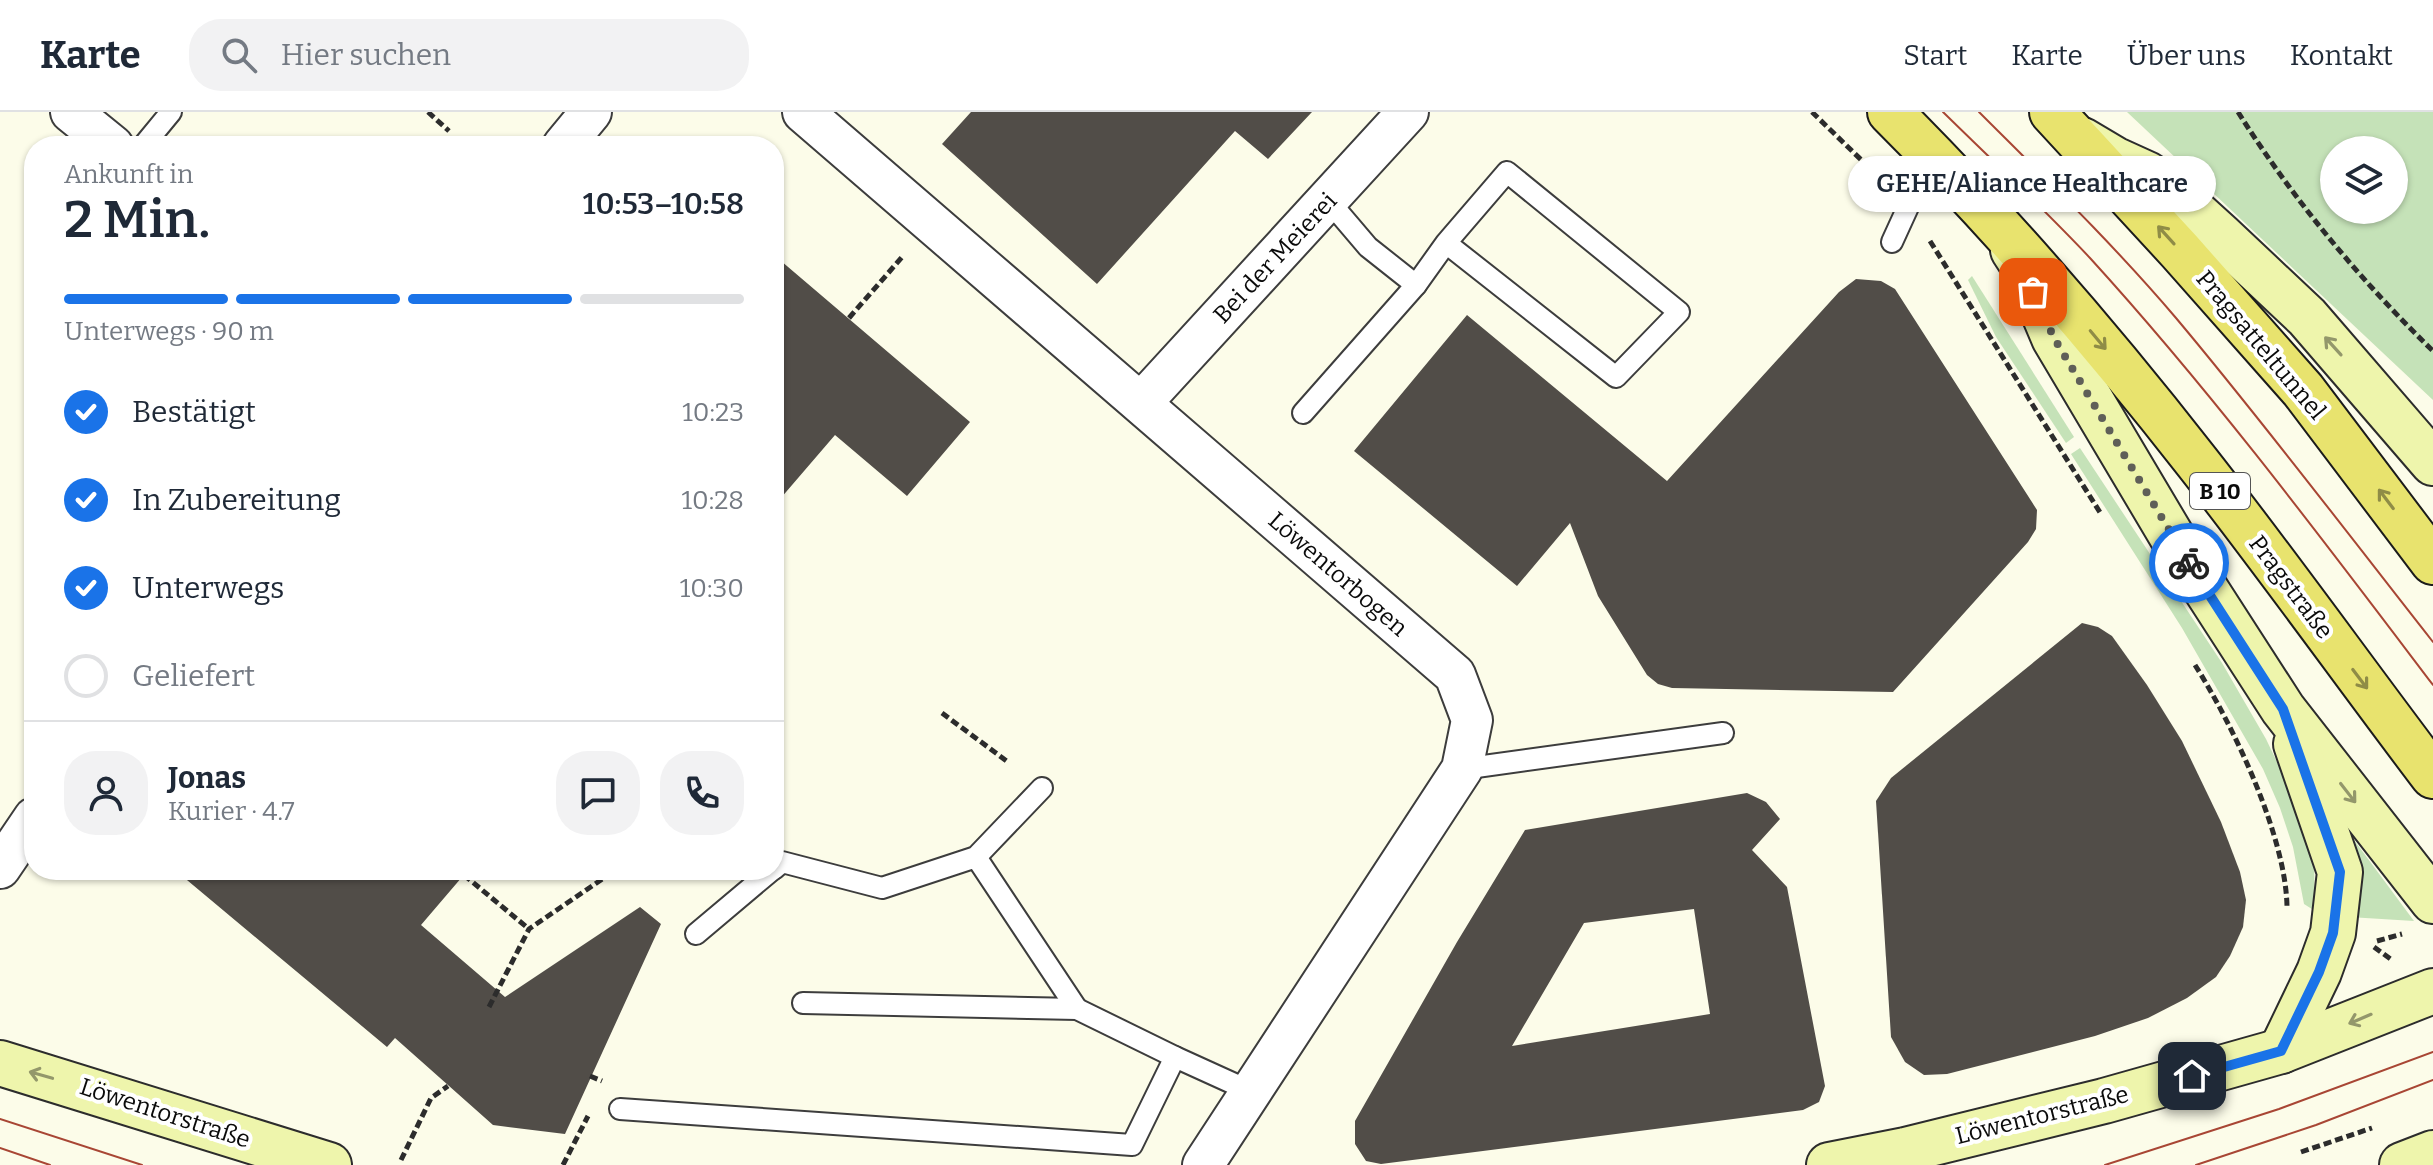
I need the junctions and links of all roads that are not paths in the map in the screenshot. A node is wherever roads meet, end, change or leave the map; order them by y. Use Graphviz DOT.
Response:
graph roads {
  1 [pos="71,112"];
  2 [pos="171,112"];
  3 [pos="591,112"];
  4 [pos="803,112"];
  5 [pos="1408,112"];
  6 [pos="1890,112"];
  7 [pos="2065,125"];
  8 [pos="101,136"];
  9 [pos="151,136"];
  10 [pos="571,136"];
  11 [pos="1936,158"];
  12 [pos="1328,200"];
  13 [pos="1992,218"];
  14 [pos="1892,242"];
  15 [pos="1446,243"];
  16 [pos="1416,285"];
  17 [pos="1141,403"];
  18 [pos="1303,413"];
  19 [pos="2433,463"];
  20 [pos="2433,562"];
  21 [pos="2283,709"];
  22 [pos="1723,733"];
  23 [pos="1462,769"];
  24 [pos="2433,776"];
  25 [pos="1042,788"];
  26 [pos="24,833"];
  27 [pos="976,857"];
  28 [pos="784,863"];
  29 [pos="0,868"];
  30 [pos="760,880"];
  31 [pos="2433,901"];
  32 [pos="696,934"];
  33 [pos="2433,991"];
  34 [pos="803,1003"];
  35 [pos="1077,1009"];
  36 [pos="2281,1051"];
  37 [pos="1175,1057"];
  38 [pos="0,1063"];
  39 [pos="1252,1092"];
  40 [pos="620,1109"];
  41 [pos="2433,1153"];
  42 [pos="1213,1160"];
  43 [pos="329,1165"];
  44 [pos="1829,1165"];
  45 [pos="2402,1165"];
  1 -- 8 [label="street"];
  2 -- 9 [label="lane"];
  3 -- 10 [label="street"];
  4 -- 17 [label="street, Löwentorbogen"];
  5 -- 12 [label="street, Bei der Meierei"];
  6 -- 11 [label="main road, Pragstraße / B 10"];
  19 -- 7 [label="main road, one-way"];
  20 -- 7 [label="main road, Pragsatteltunnel, one-way"];
  11 -- 13 [label="main road, Pragstraße / B 10"];
  11 -- 14 [label="lane"];
  12 -- 16 [label="lane"];
  12 -- 17 [label="street, Bei der Meierei"];
  13 -- 21 [label="main road, Pragstraße"];
  13 -- 24 [label="main road, Pragstraße / B 10, one-way"];
  15 -- 15 [label="lane"];
  15 -- 16 [label="lane"];
  16 -- 18 [label="lane"];
  17 -- 23 [label="street, Löwentorbogen"];
  21 -- 31 [label="main road, Pragstraße, one-way"];
  21 -- 36 [label="main road"];
  22 -- 23 [label="lane"];
  23 -- 39 [label="street, Löwentorbogen"];
  25 -- 27 [label="lane"];
  26 -- 29 [label="street"];
  27 -- 28 [label="lane"];
  27 -- 35 [label="lane"];
  30 -- 32 [label="lane"];
  33 -- 36 [label="main road, Löwentorstraße, one-way"];
  34 -- 35 [label="lane"];
  35 -- 37 [label="lane"];
  36 -- 44 [label="main road, Löwentorstraße"];
  37 -- 39 [label="lane"];
  37 -- 40 [label="lane"];
  43 -- 38 [label="main road, Löwentorstraße, one-way"];
  39 -- 42 [label="street, Löwentorbogen"];
  41 -- 45 [label="main road"];
}
